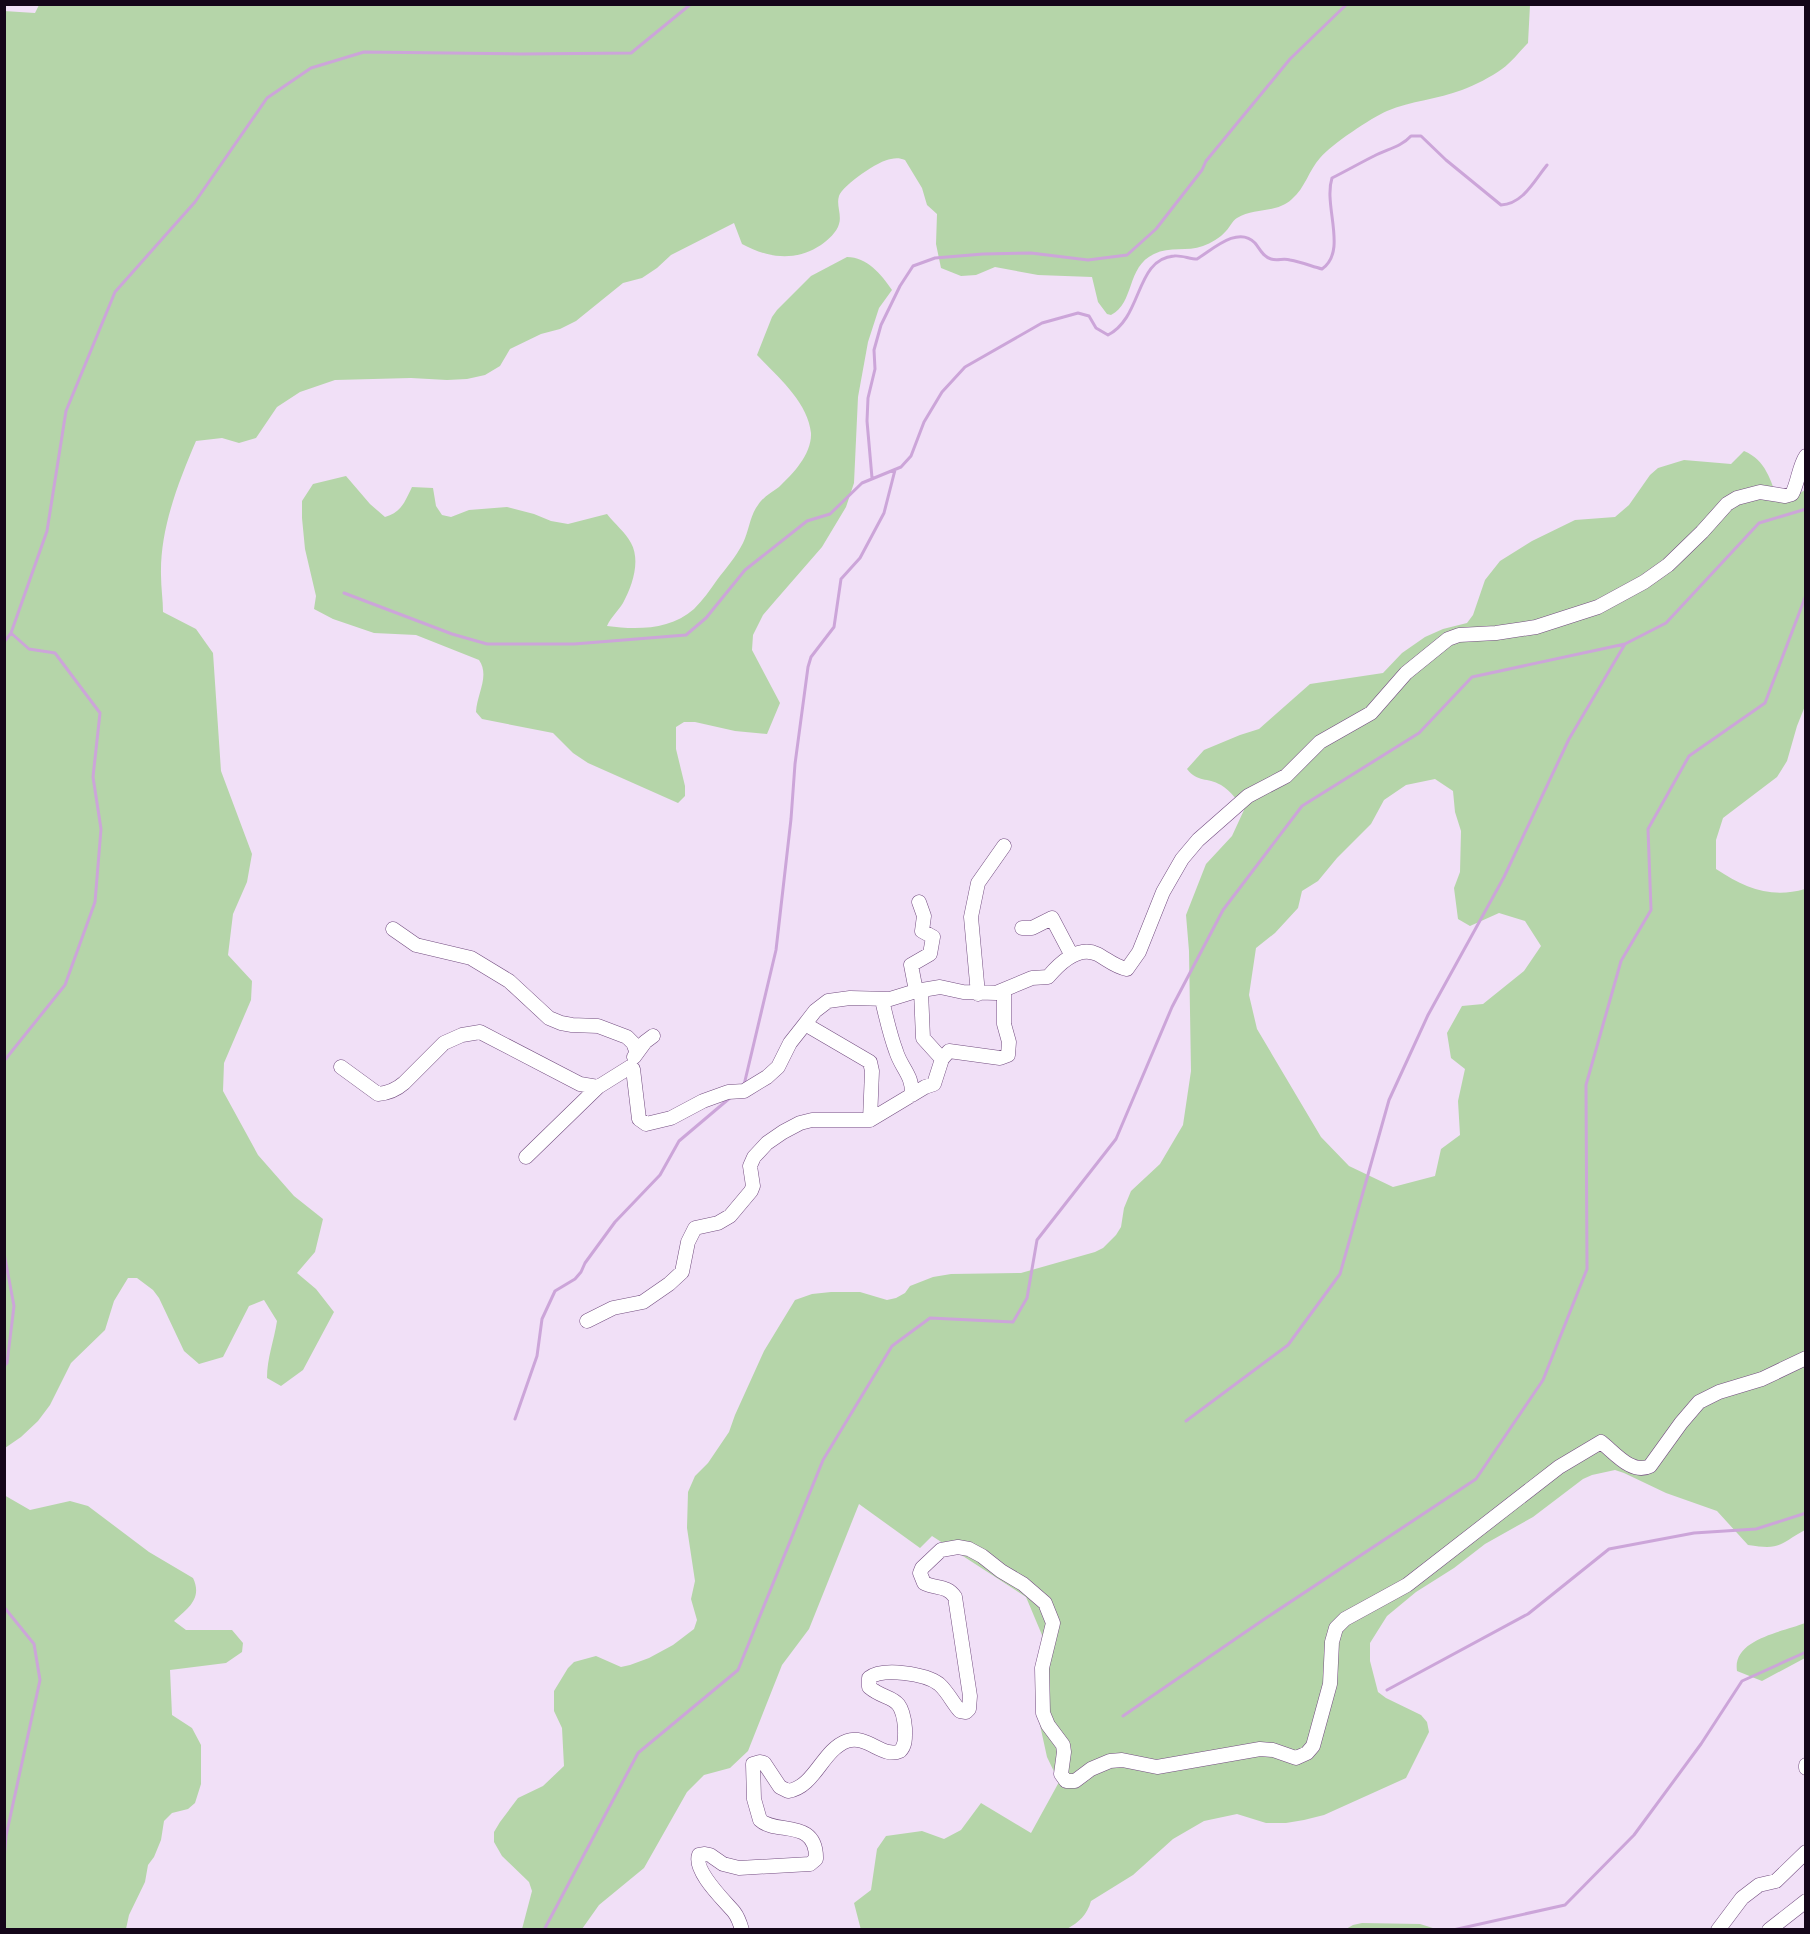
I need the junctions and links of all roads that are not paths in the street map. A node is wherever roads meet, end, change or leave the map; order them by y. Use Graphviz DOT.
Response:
graph roads {
  1 [pos="1805,460"];
  2 [pos="1004,846"];
  3 [pos="919,902"];
  4 [pos="1022,928"];
  5 [pos="393,929"];
  6 [pos="1072,956"];
  7 [pos="918,991"];
  8 [pos="1004,991"];
  9 [pos="978,994"];
  10 [pos="882,1000"];
  11 [pos="805,1023"];
  12 [pos="653,1036"];
  13 [pos="637,1053"];
  14 [pos="942,1059"];
  15 [pos="341,1067"];
  16 [pos="630,1068"];
  17 [pos="598,1087"];
  18 [pos="912,1095"];
  19 [pos="870,1120"];
  20 [pos="526,1157"];
  21 [pos="587,1321"];
  22 [pos="1806,1358"];
  23 [pos="1806,1852"];
  24 [pos="1806,1901"];
  25 [pos="742,1929"];
  26 [pos="1718,1929"];
  27 [pos="1769,1929"];
  1 -- 6 [label="street"];
  2 -- 9 [label="street"];
  3 -- 7 [label="street"];
  4 -- 6 [label="street"];
  5 -- 13 [label="street"];
  6 -- 8 [label="street"];
  7 -- 9 [label="street"];
  7 -- 10 [label="street"];
  7 -- 14 [label="street"];
  8 -- 9 [label="street"];
  8 -- 14 [label="street"];
  10 -- 11 [label="street"];
  10 -- 18 [label="street"];
  11 -- 16 [label="street"];
  11 -- 19 [label="street"];
  12 -- 13 [label="street"];
  13 -- 16 [label="street"];
  14 -- 18 [label="street"];
  15 -- 17 [label="street"];
  16 -- 17 [label="street"];
  17 -- 20 [label="street"];
  18 -- 19 [label="street"];
  19 -- 21 [label="street"];
  22 -- 25 [label="street"];
  23 -- 26 [label="street"];
  24 -- 27 [label="street"];
}
